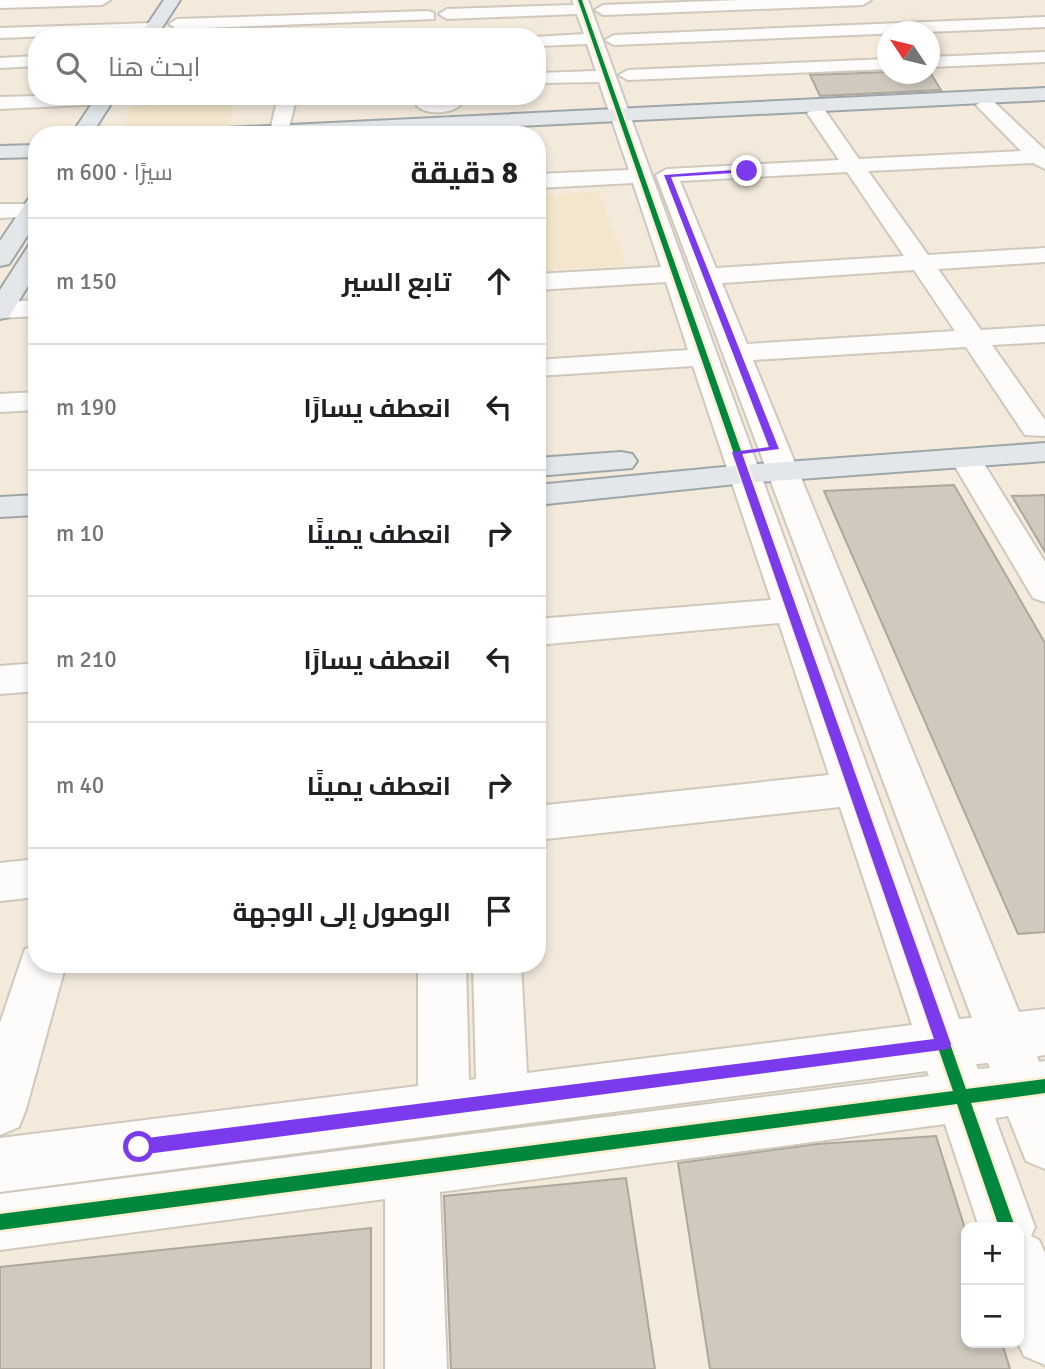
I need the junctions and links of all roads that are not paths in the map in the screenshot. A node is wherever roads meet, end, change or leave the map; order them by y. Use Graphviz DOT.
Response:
graph roads {
  1 [pos="102,0"];
  2 [pos="312,0"];
  3 [pos="863,0"];
  4 [pos="41,1"];
  5 [pos="748,2"];
  6 [pos="0,4"];
  7 [pos="179,4"];
  8 [pos="446,7"];
  9 [pos="428,8"];
  10 [pos="903,9"];
  11 [pos="595,16"];
  12 [pos="914,21"];
  13 [pos="1045,22"];
  14 [pos="154,28"];
  15 [pos="173,28"];
  16 [pos="305,28"];
  17 [pos="428,28"];
  18 [pos="447,28"];
  19 [pos="940,31"];
  20 [pos="877,32"];
  21 [pos="770,33"];
  22 [pos="28,36"];
  23 [pos="4,37"];
  24 [pos="546,37"];
  25 [pos="940,47"];
  26 [pos="1045,57"];
  27 [pos="28,61"];
  28 [pos="954,61"];
  29 [pos="940,62"];
  30 [pos="0,63"];
  31 [pos="877,64"];
  32 [pos="794,68"];
  33 [pos="617,76"];
  34 [pos="546,78"];
  35 [pos="1045,94"];
  36 [pos="28,101"];
  37 [pos="989,101"];
  38 [pos="1045,102"];
  39 [pos="0,103"];
  40 [pos="101,105"];
  41 [pos="286,105"];
  42 [pos="431,105"];
  43 [pos="818,109"];
  44 [pos="633,118"];
  45 [pos="446,122"];
  46 [pos="87,126"];
  47 [pos="281,126"];
  48 [pos="372,126"];
  49 [pos="420,126"];
  50 [pos="28,143"];
  51 [pos="0,145"];
  52 [pos="28,150"];
  53 [pos="0,152"];
  54 [pos="1043,159"];
  55 [pos="853,166"];
  56 [pos="654,176"];
  57 [pos="546,181"];
  58 [pos="28,207"];
  59 [pos="0,211"];
  60 [pos="28,215"];
  61 [pos="1045,255"];
  62 [pos="0,259"];
  63 [pos="921,263"];
  64 [pos="28,265"];
  65 [pos="691,275"];
  66 [pos="546,282"];
  67 [pos="28,309"];
  68 [pos="0,311"];
  69 [pos="1045,334"];
  70 [pos="973,338"];
  71 [pos="721,355"];
  72 [pos="546,367"];
  73 [pos="28,401"];
  74 [pos="0,403"];
  75 [pos="1042,437"];
  76 [pos="965,458"];
  77 [pos="779,460"];
  78 [pos="741,463"];
  79 [pos="546,467"];
  80 [pos="546,494"];
  81 [pos="28,505"];
  82 [pos="0,507"];
  83 [pos="28,529"];
  84 [pos="0,531"];
  85 [pos="1045,590"];
  86 [pos="792,610"];
  87 [pos="546,631"];
  88 [pos="28,678"];
  89 [pos="0,680"];
  90 [pos="855,789"];
  91 [pos="546,822"];
  92 [pos="28,879"];
  93 [pos="0,881"];
  94 [pos="39,973"];
  95 [pos="442,973"];
  96 [pos="497,973"];
  97 [pos="1025,1035"];
  98 [pos="944,1044"];
  99 [pos="1035,1088"];
  100 [pos="962,1097"];
  101 [pos="503,1101"];
  102 [pos="444,1108"];
  103 [pos="0,1109"];
  104 [pos="1045,1142"];
  105 [pos="0,1165"];
  106 [pos="412,1168"];
  107 [pos="0,1222"];
  108 [pos="1005,1222"];
  109 [pos="1024,1274"];
  110 [pos="1045,1335"];
  111 [pos="416,1369"];
  1 -- 4 [label="street"];
  2 -- 16 [label="street"];
  3 -- 5 [label="street"];
  4 -- 6 [label="street"];
  4 -- 23 [label="street"];
  5 -- 11 [label="street"];
  5 -- 21 [label="street"];
  7 -- 14 [label="main road"];
  7 -- 15 [label="main road"];
  8 -- 11 [label="street"];
  8 -- 18 [label="street"];
  9 -- 16 [label="street"];
  9 -- 17 [label="street"];
  10 -- 12 [label="street"];
  11 -- 21 [label="street"];
  11 -- 24 [label="street"];
  11 -- 33 [label="street"];
  13 -- 19 [label="street"];
  20 -- 21 [label="street"];
  21 -- 32 [label="street"];
  22 -- 23 [label="street"];
  25 -- 28 [label="street"];
  26 -- 28 [label="street"];
  27 -- 30 [label="street"];
  28 -- 29 [label="street"];
  28 -- 37 [label="street"];
  31 -- 32 [label="street"];
  32 -- 33 [label="street"];
  32 -- 43 [label="street"];
  33 -- 34 [label="street"];
  33 -- 44 [label="street"];
  35 -- 37 [label="main road"];
  36 -- 39 [label="street"];
  37 -- 38 [label="main road"];
  37 -- 43 [label="main road"];
  37 -- 54 [label="street"];
  40 -- 46 [label="main road"];
  41 -- 47 [label="street"];
  42 -- 45 [label="street"];
  43 -- 44 [label="main road"];
  43 -- 55 [label="street"];
  44 -- 45 [label="main road"];
  44 -- 56 [label="street"];
  45 -- 48 [label="main road"];
  45 -- 49 [label="main road"];
  50 -- 51 [label="main road"];
  52 -- 53 [label="main road"];
  54 -- 55 [label="street"];
  55 -- 56 [label="street"];
  55 -- 63 [label="street"];
  56 -- 57 [label="street"];
  56 -- 65 [label="street"];
  58 -- 59 [label="street"];
  60 -- 62 [label="main road"];
  61 -- 63 [label="street"];
  63 -- 65 [label="street"];
  63 -- 70 [label="street"];
  64 -- 68 [label="main road"];
  65 -- 66 [label="street"];
  65 -- 71 [label="street"];
  67 -- 68 [label="street"];
  69 -- 70 [label="street"];
  70 -- 71 [label="street"];
  70 -- 75 [label="street"];
  71 -- 72 [label="street"];
  71 -- 77 [label="street"];
  71 -- 78 [label="street"];
  73 -- 74 [label="street"];
  75 -- 76 [label="main road"];
  75 -- 77 [label="main road"];
  76 -- 77 [label="main road"];
  76 -- 85 [label="street"];
  77 -- 78 [label="main road"];
  77 -- 97 [label="street"];
  78 -- 79 [label="main road"];
  78 -- 80 [label="main road"];
  78 -- 86 [label="street"];
  81 -- 82 [label="main road"];
  83 -- 84 [label="main road"];
  86 -- 87 [label="street"];
  86 -- 90 [label="street"];
  88 -- 89 [label="street"];
  90 -- 91 [label="street"];
  90 -- 98 [label="street"];
  92 -- 93 [label="street"];
  94 -- 103 [label="street"];
  95 -- 102 [label="street"];
  96 -- 101 [label="street"];
  97 -- 98 [label="street"];
  97 -- 99 [label="street"];
  98 -- 100 [label="street"];
  98 -- 101 [label="street"];
  99 -- 100 [label="street"];
  99 -- 104 [label="street"];
  100 -- 106 [label="street"];
  100 -- 108 [label="street"];
  101 -- 102 [label="street"];
  102 -- 105 [label="street"];
  106 -- 107 [label="street"];
  106 -- 111 [label="street"];
  109 -- 110 [label="street"];
}
